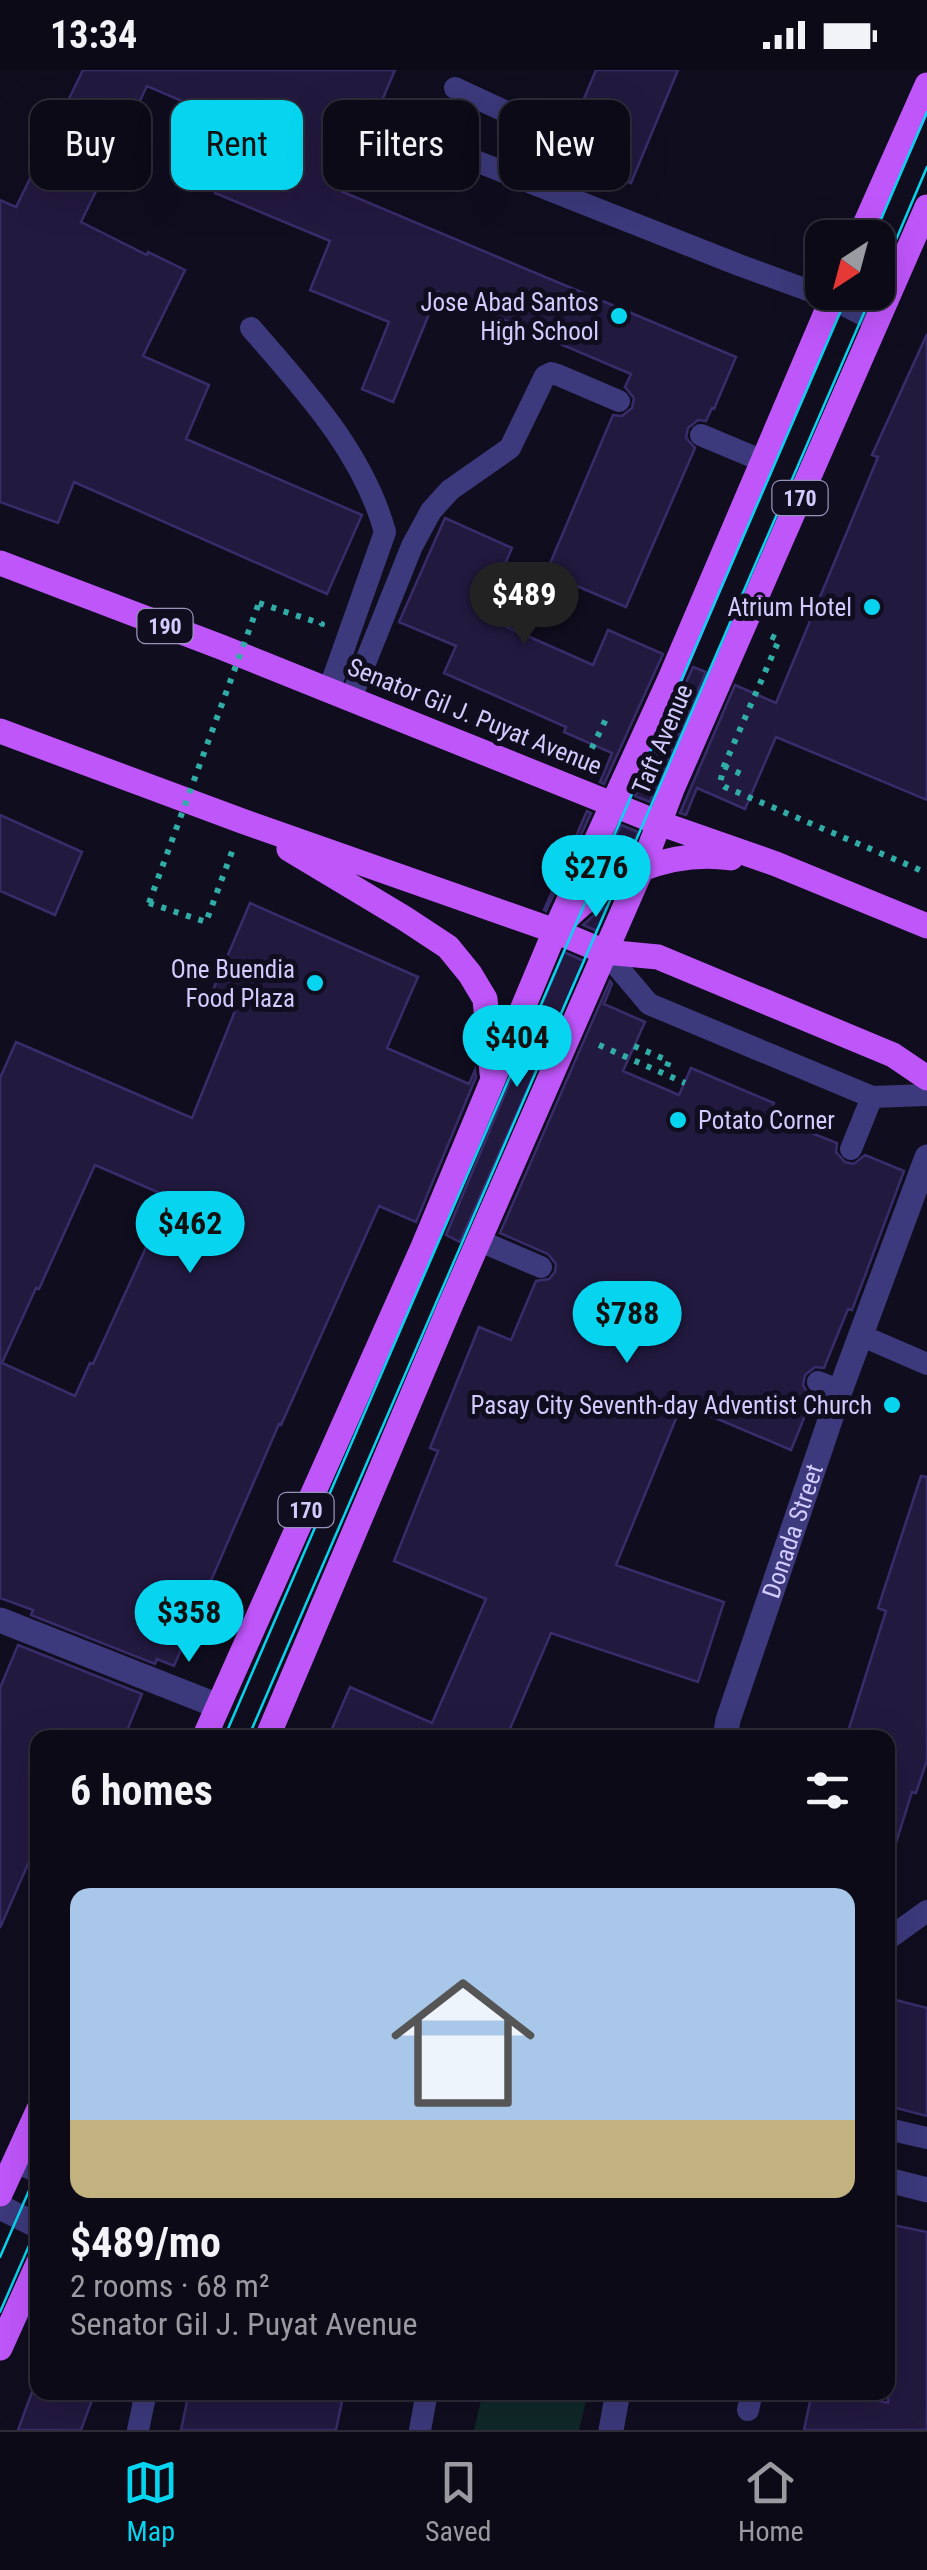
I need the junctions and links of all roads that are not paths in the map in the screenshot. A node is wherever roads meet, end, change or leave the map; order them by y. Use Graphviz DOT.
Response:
graph roads {
  1 [pos="927,85"];
  2 [pos="455,88"];
  3 [pos="499,109"];
  4 [pos="553,190"];
  5 [pos="927,207"];
  6 [pos="867,220"];
  7 [pos="805,287"];
  8 [pos="827,310"];
  9 [pos="857,310"];
  10 [pos="877,322"];
  11 [pos="251,328"];
  12 [pos="619,401"];
  13 [pos="700,434"];
  14 [pos="763,460"];
  15 [pos="0,563"];
  16 [pos="340,694"];
  17 [pos="0,732"];
  18 [pos="613,804"];
  19 [pos="242,822"];
  20 [pos="659,823"];
  21 [pos="776,864"];
  22 [pos="642,868"];
  23 [pos="927,926"];
  24 [pos="555,932"];
  25 [pos="605,952"];
  26 [pos="927,1078"];
  27 [pos="493,1085"];
  28 [pos="927,1095"];
  29 [pos="872,1097"];
  30 [pos="851,1149"];
  31 [pos="927,1158"];
  32 [pos="480,1241"];
  33 [pos="542,1267"];
  34 [pos="860,1335"];
  35 [pos="927,1364"];
  36 [pos="0,1620"];
  37 [pos="218,1706"];
  38 [pos="208,1730"];
  39 [pos="270,1730"];
  40 [pos="726,1730"];
  41 [pos="927,1911"];
  42 [pos="895,1934"];
  43 [pos="895,2131"];
  44 [pos="927,2138"];
  45 [pos="26,2167"];
  46 [pos="895,2182"];
  47 [pos="927,2190"];
  48 [pos="0,2194"];
  49 [pos="0,2207"];
  50 [pos="30,2222"];
  51 [pos="30,2282"];
  52 [pos="0,2348"];
  53 [pos="144,2400"];
  54 [pos="426,2400"];
  55 [pos="617,2400"];
  56 [pos="138,2430"];
  57 [pos="420,2430"];
  58 [pos="611,2430"];
  1 -- 6 [label="main road"];
  2 -- 3 [label="lane"];
  4 -- 7 [label="lane"];
  5 -- 10 [label="main road, Taft Avenue / 170"];
  8 -- 14 [label="main road, Taft Avenue / 170"];
  9 -- 10 [label="lane"];
  10 -- 20 [label="main road, Taft Avenue / 170"];
  11 -- 16 [label="lane"];
  12 -- 16 [label="lane"];
  13 -- 14 [label="lane"];
  14 -- 18 [label="main road, Taft Avenue / 170"];
  15 -- 16 [label="main road, Senator Gil J. Puyat Avenue / 190"];
  16 -- 18 [label="main road, Senator Gil J. Puyat Avenue / 190"];
  17 -- 19 [label="main road"];
  18 -- 20 [label="main road, Senator Gil J. Puyat Avenue / 190"];
  18 -- 24 [label="main road, Taft Avenue / 170"];
  19 -- 24 [label="main road"];
  19 -- 27 [label="main road"];
  20 -- 21 [label="main road, Senator Gil J. Puyat Avenue / 190"];
  20 -- 22 [label="main road, Taft Avenue / 170"];
  21 -- 22 [label="main road"];
  21 -- 23 [label="main road, Senator Gil J. Puyat Avenue / 190"];
  22 -- 24 [label="main road"];
  22 -- 25 [label="main road, Taft Avenue / 170"];
  24 -- 25 [label="main road"];
  24 -- 27 [label="main road, Taft Avenue / 170"];
  25 -- 26 [label="main road"];
  25 -- 29 [label="lane"];
  25 -- 32 [label="main road, Taft Avenue / 170"];
  27 -- 37 [label="main road, Taft Avenue / 170"];
  28 -- 29 [label="lane"];
  29 -- 30 [label="lane"];
  31 -- 34 [label="street, Donada Street"];
  32 -- 33 [label="lane"];
  32 -- 39 [label="main road, Taft Avenue / 170"];
  34 -- 35 [label="lane"];
  34 -- 40 [label="street, Donada Street"];
  36 -- 37 [label="street"];
  37 -- 38 [label="main road, Taft Avenue / 170"];
  41 -- 42 [label="lane"];
  43 -- 44 [label="lane"];
  45 -- 48 [label="main road"];
  46 -- 47 [label="street"];
  49 -- 50 [label="street"];
  51 -- 52 [label="main road"];
  53 -- 56 [label="lane"];
  54 -- 57 [label="lane"];
  55 -- 58 [label="street"];
}
